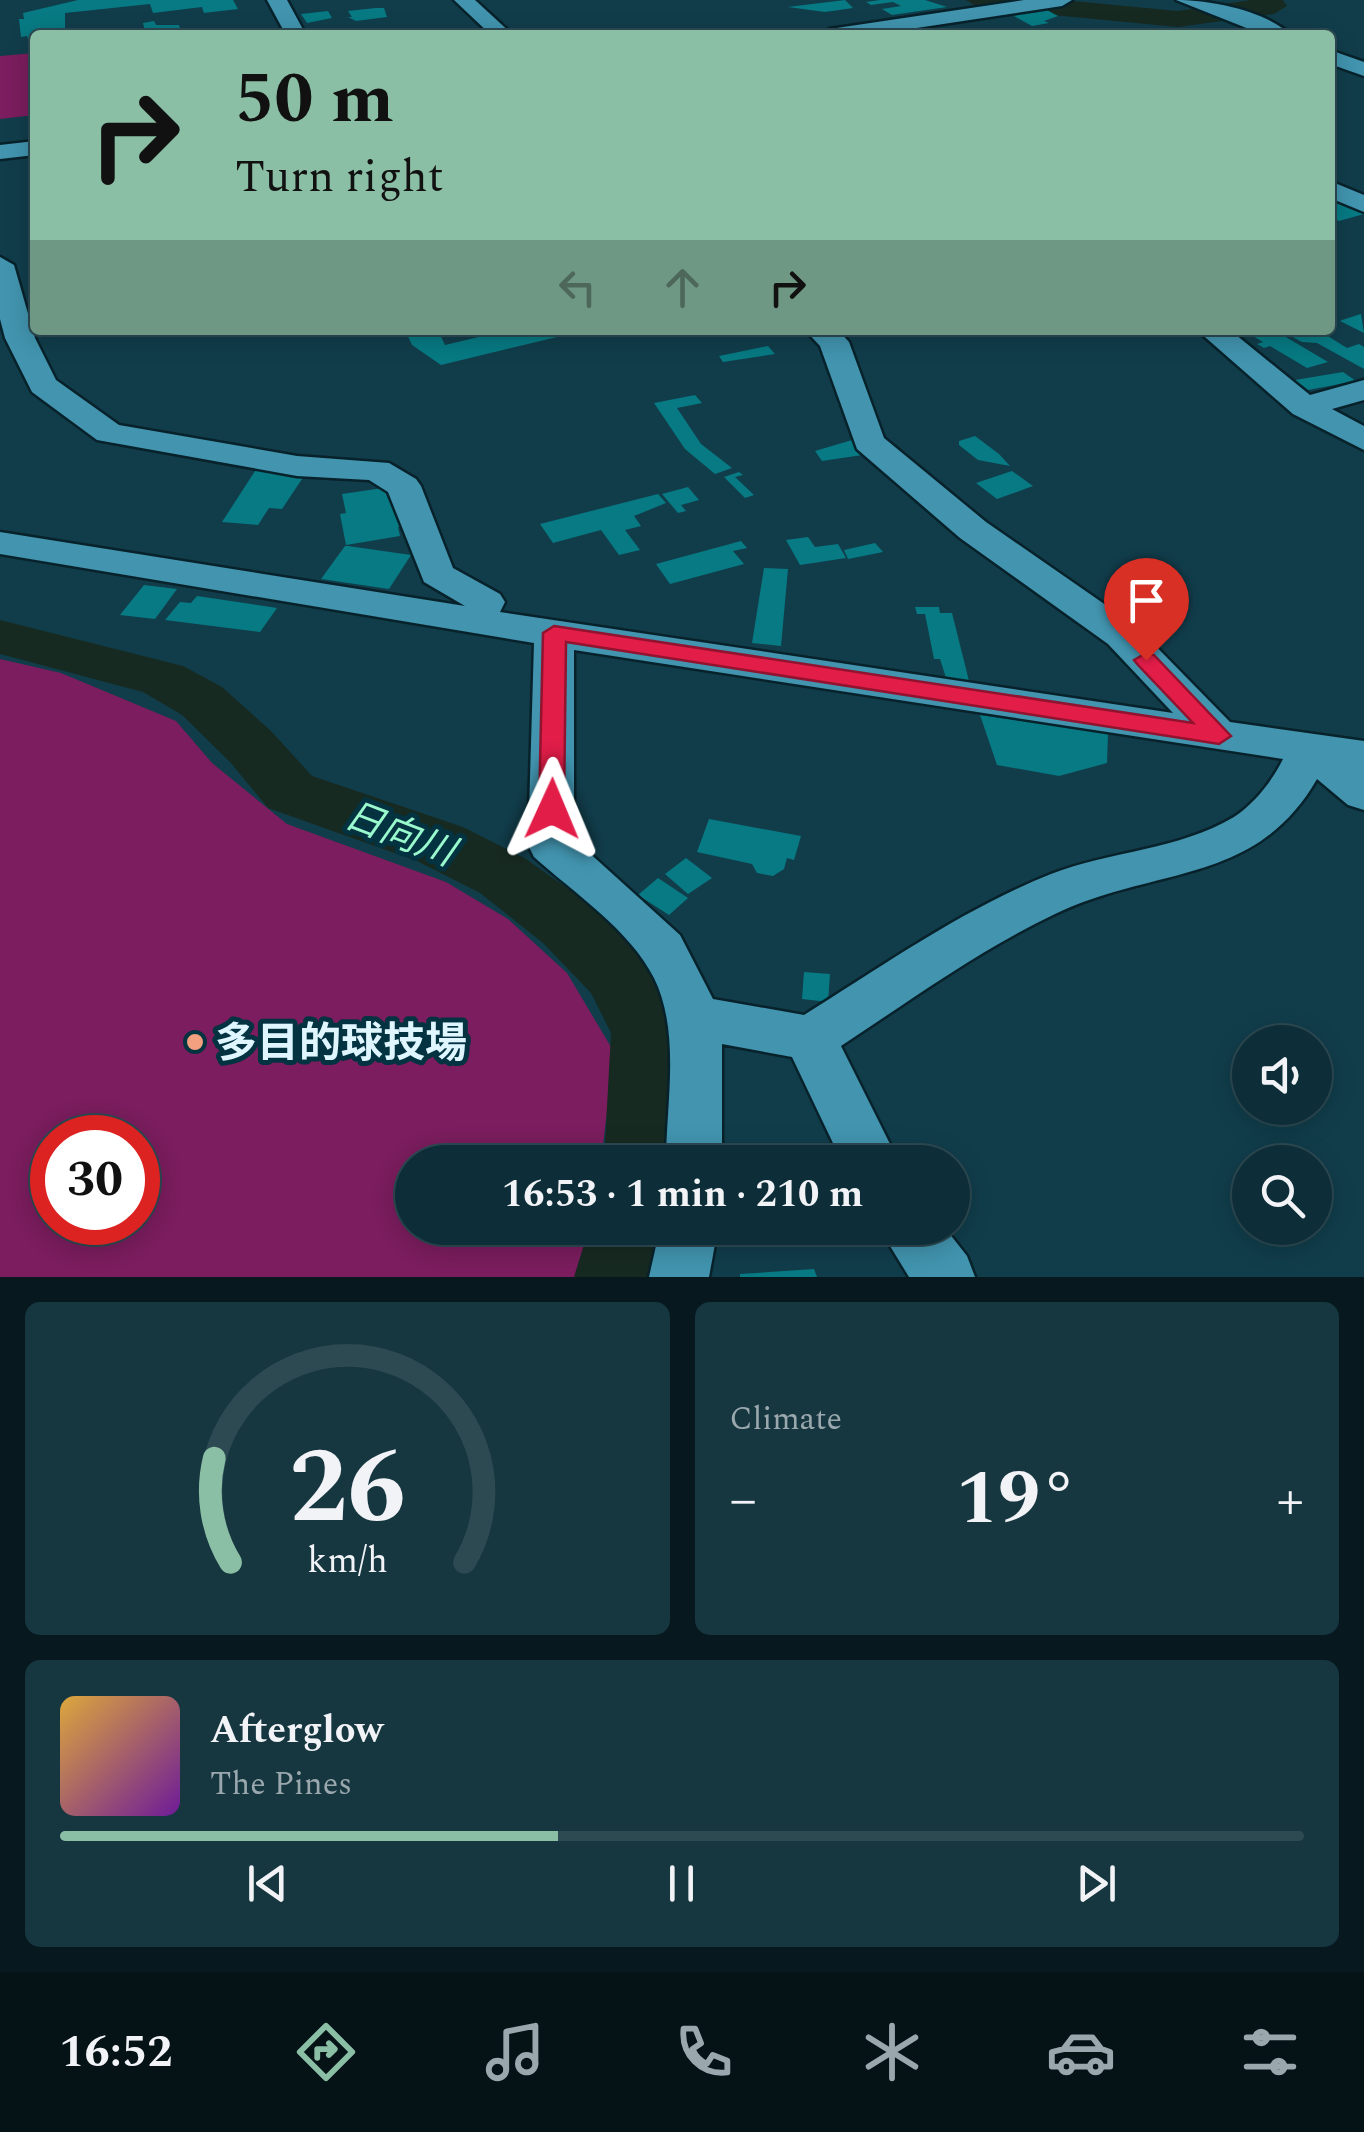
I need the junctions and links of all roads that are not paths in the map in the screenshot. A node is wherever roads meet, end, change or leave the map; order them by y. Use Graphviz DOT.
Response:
graph roads {
  1 [pos="276,0"];
  2 [pos="464,0"];
  3 [pos="1062,0"];
  4 [pos="1186,0"];
  5 [pos="988,11"];
  6 [pos="1012,27"];
  7 [pos="293,30"];
  8 [pos="497,30"];
  9 [pos="863,30"];
  10 [pos="1269,30"];
  11 [pos="1335,58"];
  12 [pos="1364,70"];
  13 [pos="30,149"];
  14 [pos="0,152"];
  15 [pos="1364,176"];
  16 [pos="1335,185"];
  17 [pos="1335,189"];
  18 [pos="1364,204"];
  19 [pos="0,265"];
  20 [pos="826,335"];
  21 [pos="1218,335"];
  22 [pos="1364,390"];
  23 [pos="1304,407"];
  24 [pos="1364,440"];
  25 [pos="0,542"];
  26 [pos="478,619"];
  27 [pos="554,633"];
  28 [pos="1219,736"];
  29 [pos="1309,749"];
  30 [pos="1364,756"];
  31 [pos="1364,794"];
  32 [pos="693,1017"];
  33 [pos="810,1038"];
  34 [pos="694,1145"];
  35 [pos="862,1145"];
  36 [pos="686,1245"];
  37 [pos="921,1245"];
  38 [pos="679,1277"];
  39 [pos="945,1277"];
  1 -- 7 [label="street"];
  2 -- 8 [label="street"];
  3 -- 5 [label="street"];
  4 -- 10 [label="street"];
  5 -- 6 [label="street"];
  5 -- 9 [label="street"];
  11 -- 12 [label="street"];
  13 -- 14 [label="street"];
  15 -- 16 [label="street"];
  17 -- 18 [label="street"];
  19 -- 26 [label="street"];
  20 -- 28 [label="street"];
  21 -- 23 [label="street"];
  22 -- 23 [label="street"];
  23 -- 24 [label="street"];
  25 -- 26 [label="street"];
  26 -- 27 [label="street"];
  27 -- 28 [label="street"];
  27 -- 32 [label="street"];
  28 -- 29 [label="street"];
  29 -- 30 [label="street"];
  29 -- 31 [label="street"];
  29 -- 33 [label="street"];
  32 -- 33 [label="street"];
  32 -- 34 [label="street"];
  33 -- 35 [label="street"];
  36 -- 38 [label="street"];
  37 -- 39 [label="street"];
}
